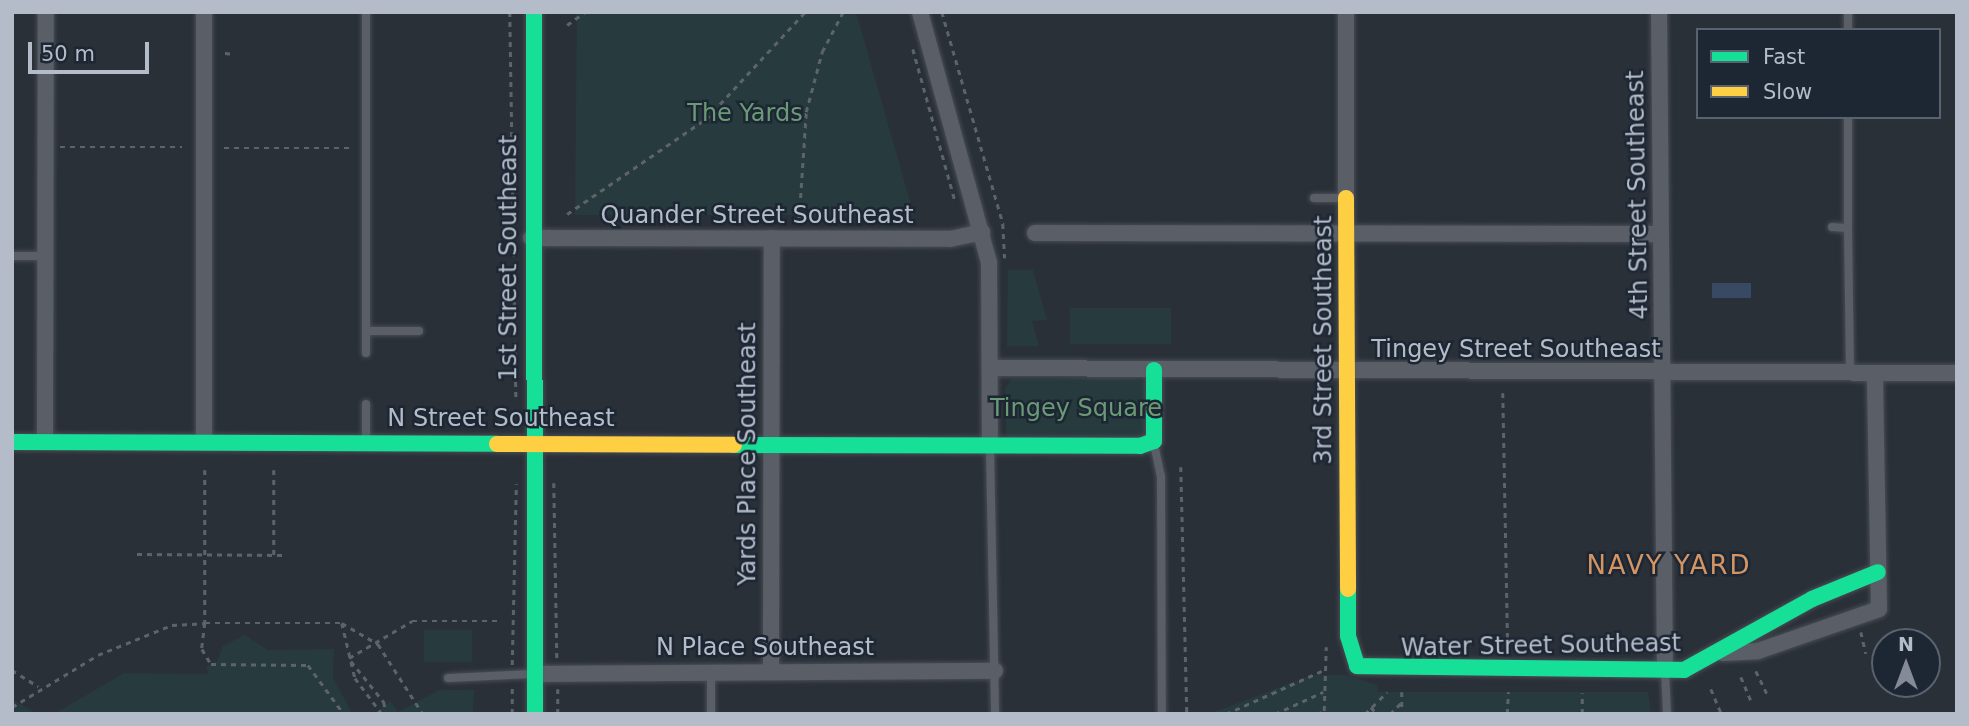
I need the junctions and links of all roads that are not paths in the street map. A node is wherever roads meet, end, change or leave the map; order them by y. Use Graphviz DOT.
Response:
graph roads {
  1 [pos="46,12"];
  2 [pos="204,12"];
  3 [pos="366,12"];
  4 [pos="534,12"];
  5 [pos="920,12"];
  6 [pos="1346,12"];
  7 [pos="1659,12"];
  8 [pos="1848,119"];
  9 [pos="1314,198"];
  10 [pos="1346,198"];
  11 [pos="1832,227"];
  12 [pos="1848,228"];
  13 [pos="982,232"];
  14 [pos="1035,233"];
  15 [pos="1346,233"];
  16 [pos="1661,234"];
  17 [pos="531,238"];
  18 [pos="772,238"];
  19 [pos="12,256"];
  20 [pos="45,256"];
  21 [pos="366,331"];
  22 [pos="419,331"];
  23 [pos="366,353"];
  24 [pos="990,369"];
  25 [pos="1154,370"];
  26 [pos="1348,372"];
  27 [pos="1662,373"];
  28 [pos="1850,373"];
  29 [pos="1875,373"];
  30 [pos="1957,373"];
  31 [pos="366,404"];
  32 [pos="1154,441"];
  33 [pos="12,442"];
  34 [pos="45,442"];
  35 [pos="204,442"];
  36 [pos="366,442"];
  37 [pos="533,442"];
  38 [pos="771,442"];
  39 [pos="990,442"];
  40 [pos="1878,572"];
  41 [pos="1723,653"];
  42 [pos="1357,666"];
  43 [pos="711,671"];
  44 [pos="771,671"];
  45 [pos="995,671"];
  46 [pos="1665,671"];
  47 [pos="535,674"];
  48 [pos="448,678"];
  49 [pos="535,714"];
  50 [pos="712,714"];
  51 [pos="995,714"];
  52 [pos="1162,714"];
  53 [pos="1667,714"];
  1 -- 20 [label="street"];
  2 -- 35 [label="street"];
  3 -- 21 [label="lane"];
  4 -- 17 [label="street, 1st Street Southeast"];
  5 -- 13 [label="street"];
  6 -- 10 [label="street, 3rd Street Southeast"];
  7 -- 16 [label="street, 4th Street Southeast"];
  8 -- 12 [label="lane"];
  9 -- 10 [label="lane"];
  10 -- 15 [label="street, 3rd Street Southeast"];
  11 -- 12 [label="lane"];
  12 -- 28 [label="lane"];
  13 -- 18 [label="street, Quander Street Southeast"];
  13 -- 24 [label="street"];
  14 -- 15 [label="street"];
  15 -- 16 [label="street"];
  15 -- 26 [label="street, 3rd Street Southeast"];
  16 -- 27 [label="street, 4th Street Southeast"];
  17 -- 18 [label="street, Quander Street Southeast"];
  17 -- 37 [label="street, 1st Street Southeast"];
  18 -- 38 [label="street, Yards Place Southeast"];
  19 -- 20 [label="lane"];
  20 -- 34 [label="street"];
  21 -- 22 [label="lane"];
  21 -- 23 [label="lane"];
  24 -- 25 [label="street, Tingey Street Southeast"];
  24 -- 39 [label="street"];
  25 -- 26 [label="street, Tingey Street Southeast"];
  25 -- 32 [label="street"];
  26 -- 27 [label="street, Tingey Street Southeast"];
  26 -- 42 [label="street, 3rd Street Southeast"];
  27 -- 28 [label="street, Tingey Street Southeast"];
  27 -- 46 [label="street, 4th Street Southeast"];
  28 -- 29 [label="street, Tingey Street Southeast"];
  29 -- 30 [label="street, Tingey Street Southeast"];
  29 -- 40 [label="street, Water Street Southeast"];
  31 -- 36 [label="lane"];
  32 -- 39 [label="street, N Street Southeast"];
  32 -- 52 [label="lane"];
  33 -- 34 [label="street, N Street Southeast"];
  34 -- 35 [label="street, N Street Southeast"];
  35 -- 36 [label="street, N Street Southeast"];
  36 -- 37 [label="street, N Street Southeast"];
  37 -- 38 [label="street, N Street Southeast"];
  37 -- 47 [label="street, 1st Street Southeast"];
  38 -- 39 [label="street, N Street Southeast"];
  38 -- 44 [label="street, Yards Place Southeast"];
  39 -- 45 [label="lane"];
  40 -- 41 [label="street, Water Street Southeast"];
  40 -- 41 [label="street, Water Street Southeast"];
  41 -- 46 [label="street, Water Street Southeast"];
  42 -- 46 [label="street, Water Street Southeast"];
  43 -- 44 [label="street, N Place Southeast"];
  43 -- 47 [label="street, N Place Southeast"];
  43 -- 50 [label="lane"];
  44 -- 45 [label="street, N Place Southeast"];
  45 -- 51 [label="lane"];
  46 -- 53 [label="lane"];
  47 -- 48 [label="lane"];
  47 -- 49 [label="street, 1st Street Southeast"];
}
